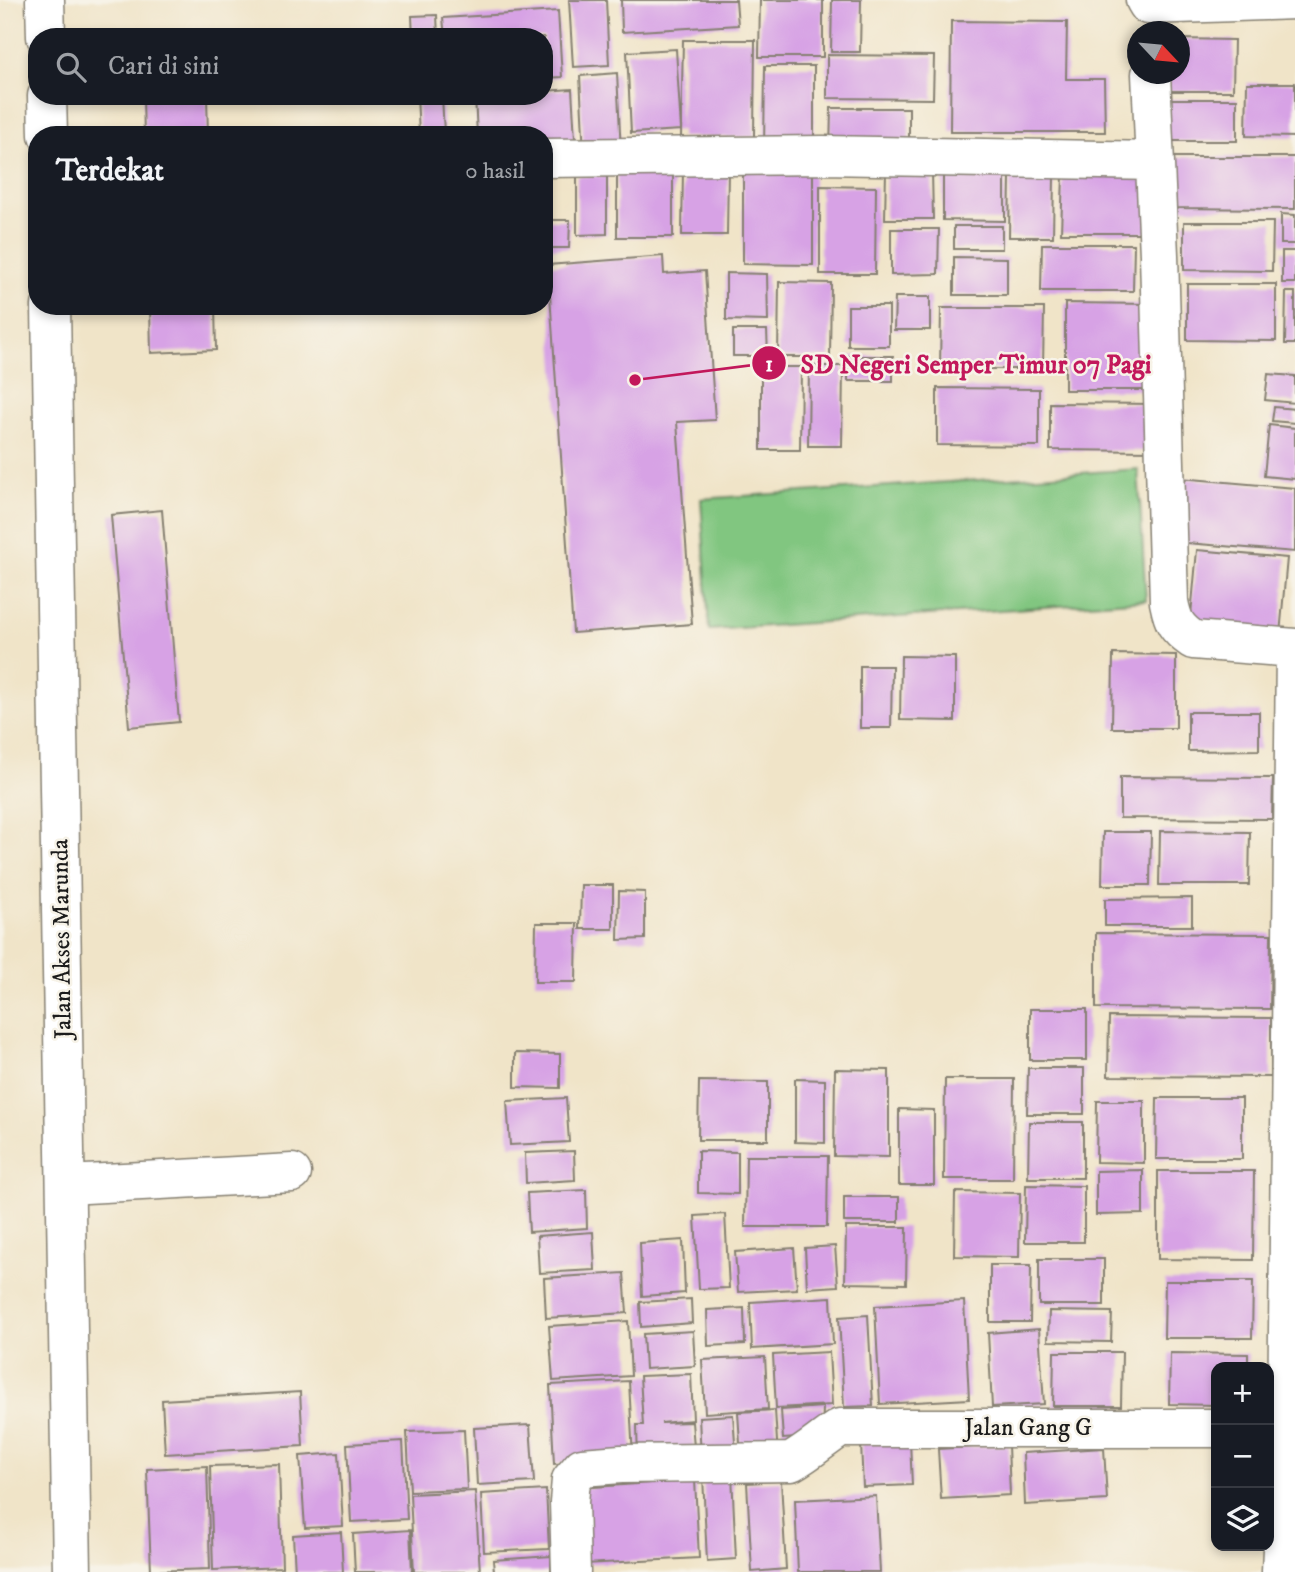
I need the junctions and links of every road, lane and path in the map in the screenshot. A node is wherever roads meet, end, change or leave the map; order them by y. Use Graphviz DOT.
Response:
graph roads {
  1 [pos="45,0"];
  2 [pos="1295,0"];
  3 [pos="1147,12"];
  4 [pos="46,28"];
  5 [pos="1151,84"];
  6 [pos="47,105"];
  7 [pos="48,126"];
  8 [pos="553,158"];
  9 [pos="1155,161"];
  10 [pos="51,315"];
  11 [pos="1295,648"];
  12 [pos="292,1174"];
  13 [pos="67,1185"];
  14 [pos="1211,1428"];
  15 [pos="1284,1428"];
  16 [pos="72,1572"];
  17 [pos="571,1572"];
  18 [pos="1280,1572"];
  1 -- 4 [label="street"];
  2 -- 3 [label="street"];
  5 -- 9 [label="street"];
  6 -- 7 [label="street"];
  8 -- 9 [label="street"];
  9 -- 11 [label="street"];
  10 -- 13 [label="street, Jalan Akses Marunda"];
  11 -- 15 [label="street"];
  12 -- 13 [label="street"];
  13 -- 16 [label="street, Jalan Akses Marunda"];
  14 -- 17 [label="street, Jalan Gang G"];
  15 -- 18 [label="street"];
}
